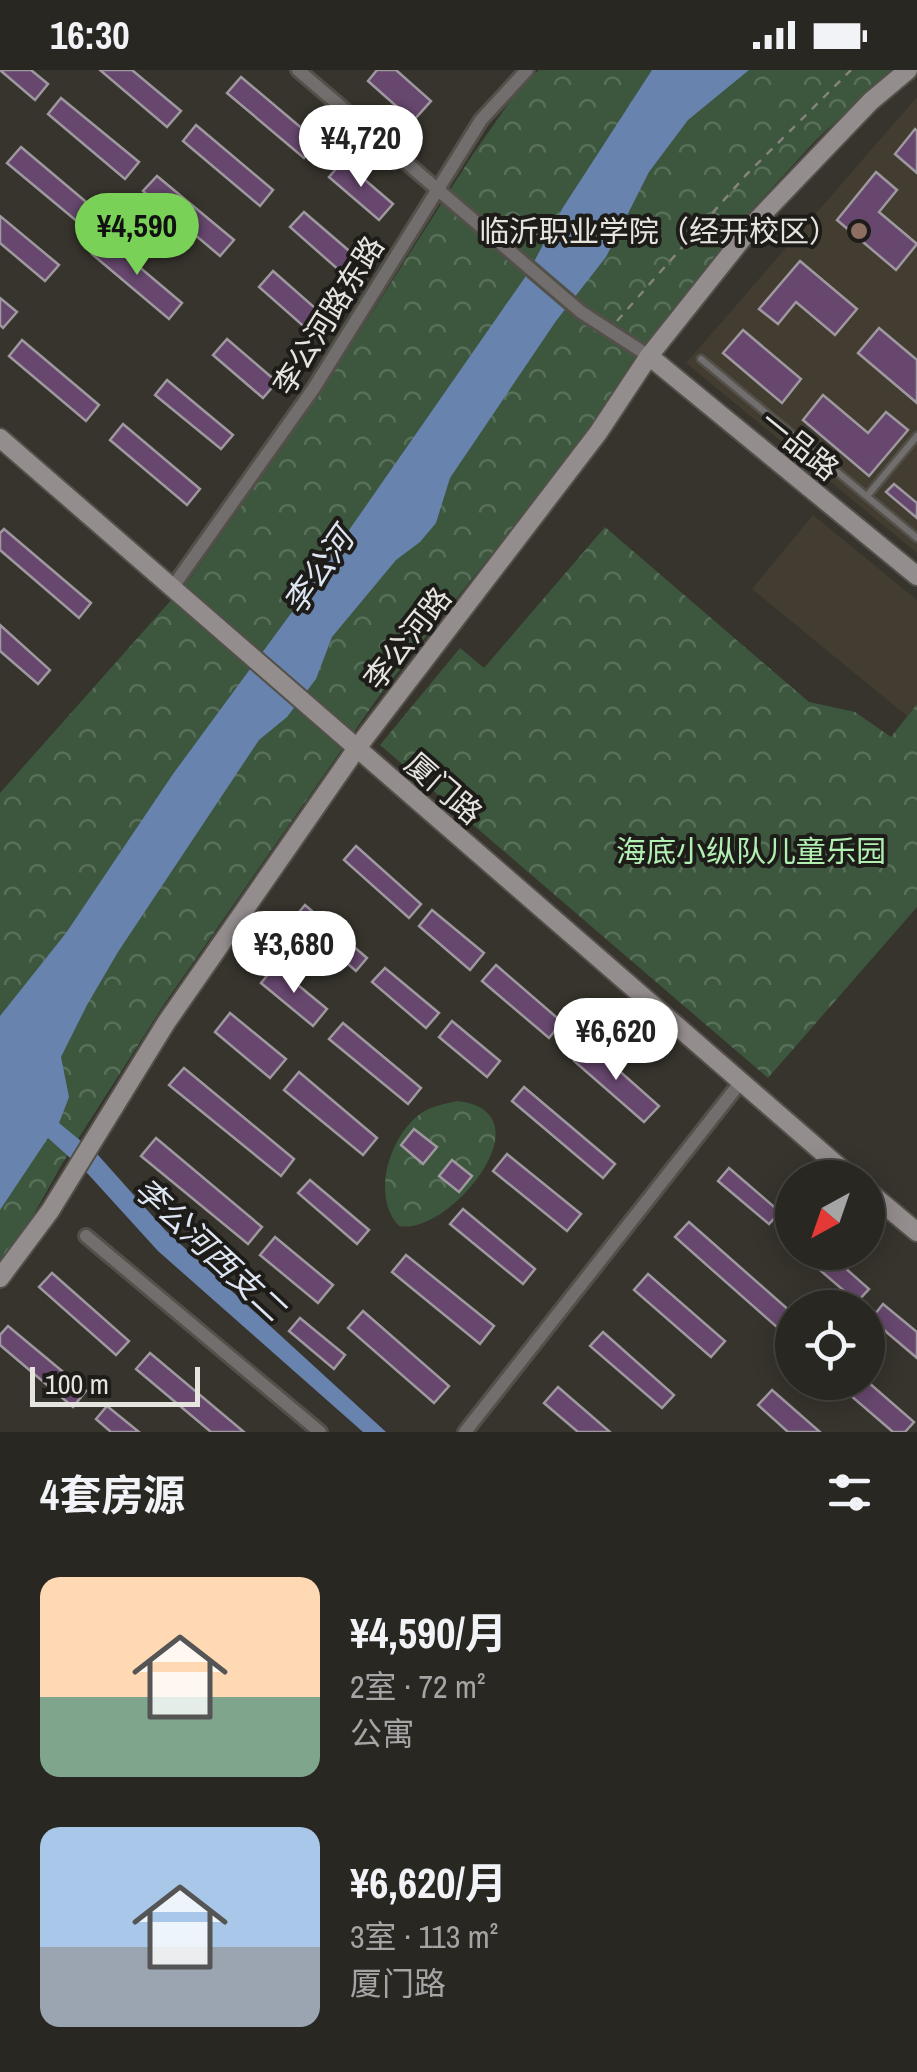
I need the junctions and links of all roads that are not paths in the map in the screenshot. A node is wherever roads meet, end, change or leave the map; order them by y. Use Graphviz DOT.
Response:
graph roads {
  1 [pos="298,70"];
  2 [pos="528,70"];
  3 [pos="908,70"];
  4 [pos="438,189"];
  5 [pos="649,356"];
  6 [pos="700,359"];
  7 [pos="917,436"];
  8 [pos="0,438"];
  9 [pos="867,496"];
  10 [pos="917,538"];
  11 [pos="917,576"];
  12 [pos="172,588"];
  13 [pos="357,748"];
  14 [pos="740,1082"];
  15 [pos="831,1160"];
  16 [pos="885,1205"];
  17 [pos="917,1232"];
  18 [pos="86,1236"];
  19 [pos="0,1278"];
  20 [pos="320,1432"];
  21 [pos="465,1432"];
  1 -- 4 [label="street"];
  2 -- 4 [label="street, 李公河路东路"];
  3 -- 5 [label="street, 李公河路"];
  4 -- 5 [label="street"];
  4 -- 12 [label="street, 李公河路东路"];
  5 -- 11 [label="street, 一品路"];
  5 -- 13 [label="street, 李公河路"];
  6 -- 9 [label="lane"];
  7 -- 9 [label="lane"];
  8 -- 12 [label="street, 厦门路"];
  9 -- 10 [label="lane"];
  12 -- 13 [label="street, 厦门路"];
  13 -- 14 [label="street, 厦门路"];
  13 -- 19 [label="street, 李公河路"];
  14 -- 15 [label="street, 厦门路"];
  14 -- 21 [label="street"];
  16 -- 17 [label="street"];
  18 -- 20 [label="street"];
}
